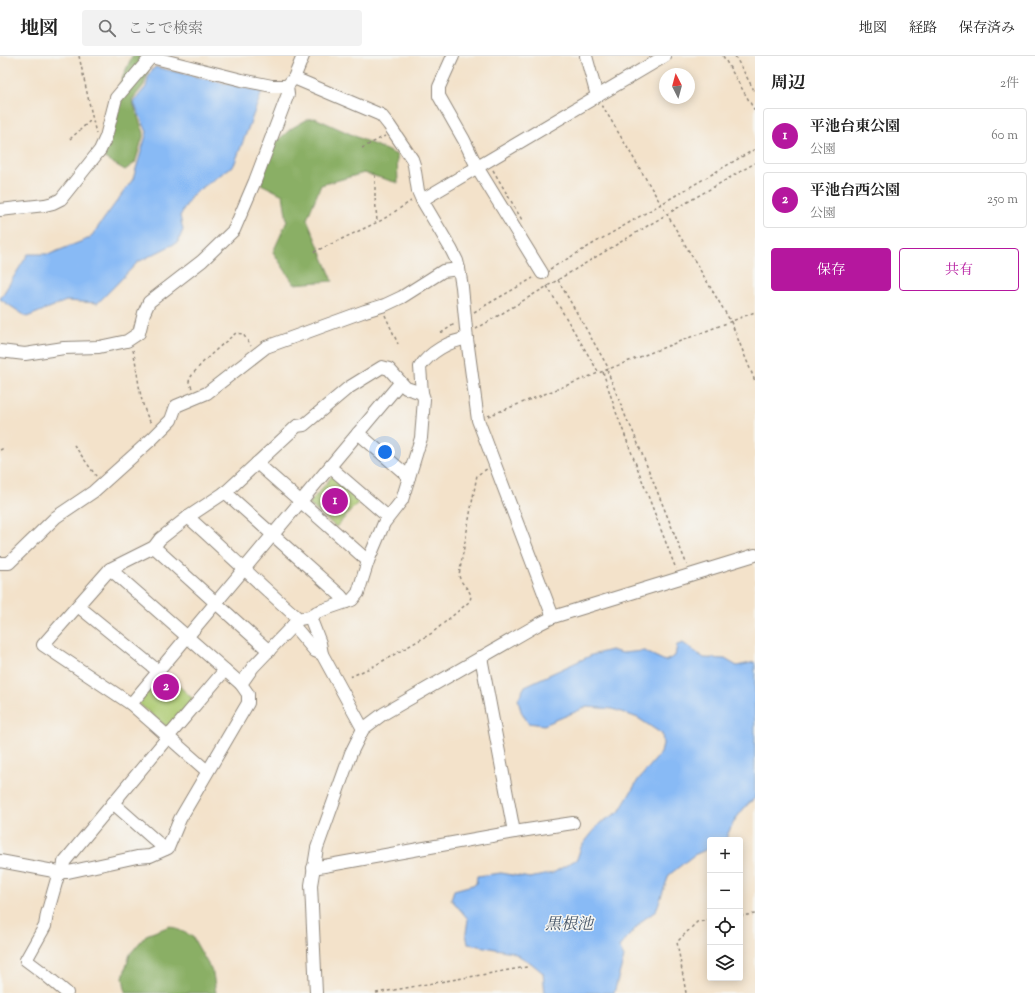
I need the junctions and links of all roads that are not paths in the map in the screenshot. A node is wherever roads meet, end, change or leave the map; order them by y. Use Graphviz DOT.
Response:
graph roads {
  1 [pos="303,56"];
  2 [pos="452,56"];
  3 [pos="586,56"];
  4 [pos="665,56"];
  5 [pos="290,82"];
  6 [pos="598,96"];
  7 [pos="483,164"];
  8 [pos="421,198"];
  9 [pos="0,210"];
  10 [pos="459,269"];
  11 [pos="542,273"];
  12 [pos="466,327"];
  13 [pos="0,351"];
  14 [pos="400,383"];
  15 [pos="422,392"];
  16 [pos="358,433"];
  17 [pos="257,463"];
  18 [pos="330,467"];
  19 [pos="409,477"];
  20 [pos="225,492"];
  21 [pos="301,500"];
  22 [pos="188,517"];
  23 [pos="388,517"];
  24 [pos="273,535"];
  25 [pos="154,547"];
  26 [pos="755,554"];
  27 [pos="368,561"];
  28 [pos="0,563"];
  29 [pos="245,568"];
  30 [pos="110,569"];
  31 [pos="346,602"];
  32 [pos="216,603"];
  33 [pos="78,606"];
  34 [pos="553,617"];
  35 [pos="301,620"];
  36 [pos="188,636"];
  37 [pos="269,651"];
  38 [pos="322,654"];
  39 [pos="480,658"];
  40 [pos="225,670"];
  41 [pos="158,671"];
  42 [pos="241,684"];
  43 [pos="131,704"];
  44 [pos="363,729"];
  45 [pos="168,737"];
  46 [pos="207,771"];
  47 [pos="113,803"];
  48 [pos="573,823"];
  49 [pos="514,832"];
  50 [pos="165,849"];
  51 [pos="0,861"];
  52 [pos="313,868"];
  53 [pos="61,872"];
  54 [pos="67,993"];
  55 [pos="316,993"];
  1 -- 5 [label="street"];
  2 -- 7 [label="street"];
  3 -- 6 [label="street"];
  4 -- 6 [label="street"];
  5 -- 8 [label="street"];
  5 -- 9 [label="street"];
  5 -- 13 [label="street"];
  6 -- 7 [label="street"];
  7 -- 8 [label="street"];
  7 -- 11 [label="street"];
  8 -- 10 [label="street"];
  10 -- 12 [label="street"];
  10 -- 28 [label="street"];
  12 -- 15 [label="street"];
  12 -- 34 [label="street"];
  14 -- 15 [label="street"];
  14 -- 16 [label="street"];
  14 -- 17 [label="street"];
  15 -- 19 [label="street"];
  16 -- 18 [label="street"];
  16 -- 19 [label="street"];
  17 -- 20 [label="street"];
  17 -- 21 [label="street"];
  18 -- 21 [label="street"];
  18 -- 23 [label="street"];
  19 -- 23 [label="street"];
  20 -- 22 [label="street"];
  20 -- 24 [label="street"];
  21 -- 24 [label="street"];
  21 -- 27 [label="street"];
  22 -- 25 [label="street"];
  22 -- 29 [label="street"];
  23 -- 27 [label="street"];
  24 -- 29 [label="street"];
  24 -- 31 [label="street"];
  25 -- 30 [label="street"];
  25 -- 32 [label="street"];
  26 -- 34 [label="street"];
  27 -- 31 [label="street"];
  29 -- 32 [label="street"];
  29 -- 35 [label="street"];
  30 -- 33 [label="street"];
  30 -- 36 [label="street"];
  31 -- 35 [label="street"];
  32 -- 36 [label="street"];
  32 -- 37 [label="street"];
  33 -- 41 [label="street"];
  33 -- 43 [label="street"];
  34 -- 39 [label="street"];
  35 -- 37 [label="street"];
  35 -- 38 [label="street"];
  35 -- 38 [label="street"];
  36 -- 40 [label="street"];
  36 -- 41 [label="street"];
  37 -- 42 [label="street"];
  38 -- 44 [label="street"];
  39 -- 44 [label="street"];
  39 -- 49 [label="street"];
  40 -- 42 [label="street"];
  40 -- 45 [label="street"];
  41 -- 43 [label="street"];
  42 -- 46 [label="street"];
  43 -- 45 [label="street"];
  44 -- 52 [label="street"];
  45 -- 46 [label="street"];
  45 -- 47 [label="street"];
  46 -- 50 [label="street"];
  47 -- 50 [label="street"];
  47 -- 53 [label="street"];
  48 -- 49 [label="street"];
  49 -- 52 [label="street"];
  50 -- 53 [label="street"];
  51 -- 53 [label="street"];
  52 -- 55 [label="street"];
  53 -- 54 [label="street"];
}
